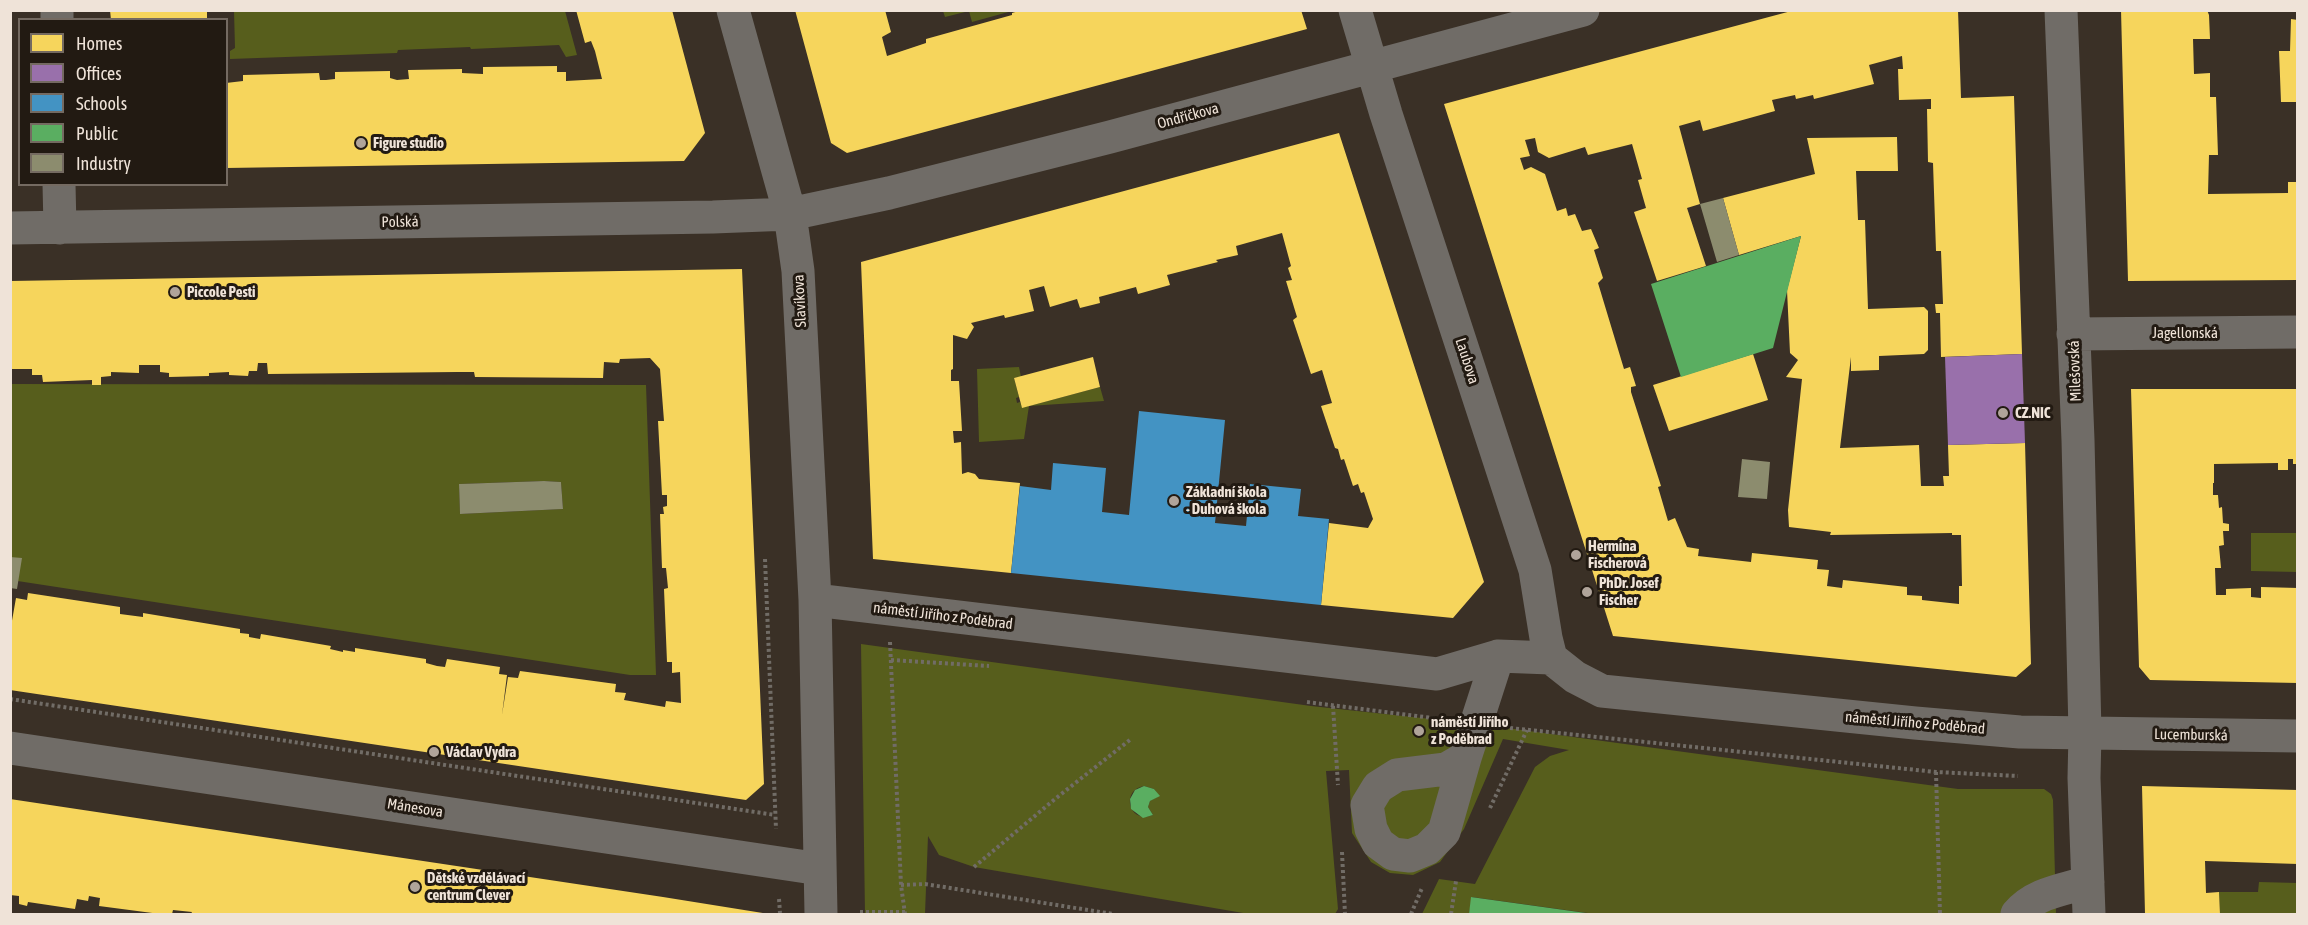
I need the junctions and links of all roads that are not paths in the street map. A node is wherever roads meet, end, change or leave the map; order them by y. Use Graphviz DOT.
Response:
graph roads {
  1 [pos="734,10"];
  2 [pos="1355,10"];
  3 [pos="1583,10"];
  4 [pos="2061,10"];
  5 [pos="1373,66"];
  6 [pos="59,186"];
  7 [pos="790,214"];
  8 [pos="10,228"];
  9 [pos="60,228"];
  10 [pos="2298,332"];
  11 [pos="2073,334"];
  12 [pos="815,600"];
  13 [pos="1498,656"];
  14 [pos="1551,658"];
  15 [pos="2085,732"];
  16 [pos="2298,736"];
  17 [pos="10,748"];
  18 [pos="1465,758"];
  19 [pos="820,869"];
  20 [pos="2088,882"];
  21 [pos="821,915"];
  22 [pos="2017,915"];
  23 [pos="2089,915"];
  1 -- 7 [label="street, Slavíkova"];
  2 -- 5 [label="street, Laubova"];
  3 -- 5 [label="street, Ondříčkova"];
  4 -- 11 [label="street, Milešovská"];
  5 -- 7 [label="street, Ondříčkova"];
  5 -- 14 [label="street, Laubova"];
  6 -- 9 [label="street"];
  7 -- 9 [label="street, Polská"];
  7 -- 12 [label="street, Slavíkova"];
  8 -- 9 [label="street, Polská"];
  10 -- 11 [label="street, Jagellonská"];
  11 -- 15 [label="street, Milešovská"];
  12 -- 13 [label="street, náměstí Jiřího z Poděbrad"];
  12 -- 19 [label="street"];
  13 -- 14 [label="street, náměstí Jiřího z Poděbrad"];
  13 -- 18 [label="street"];
  14 -- 15 [label="street, náměstí Jiřího z Poděbrad"];
  15 -- 16 [label="street, Lucemburská"];
  15 -- 20 [label="street"];
  17 -- 19 [label="street, Mánesova"];
  19 -- 21 [label="street"];
  20 -- 22 [label="street"];
  20 -- 23 [label="street"];
}
